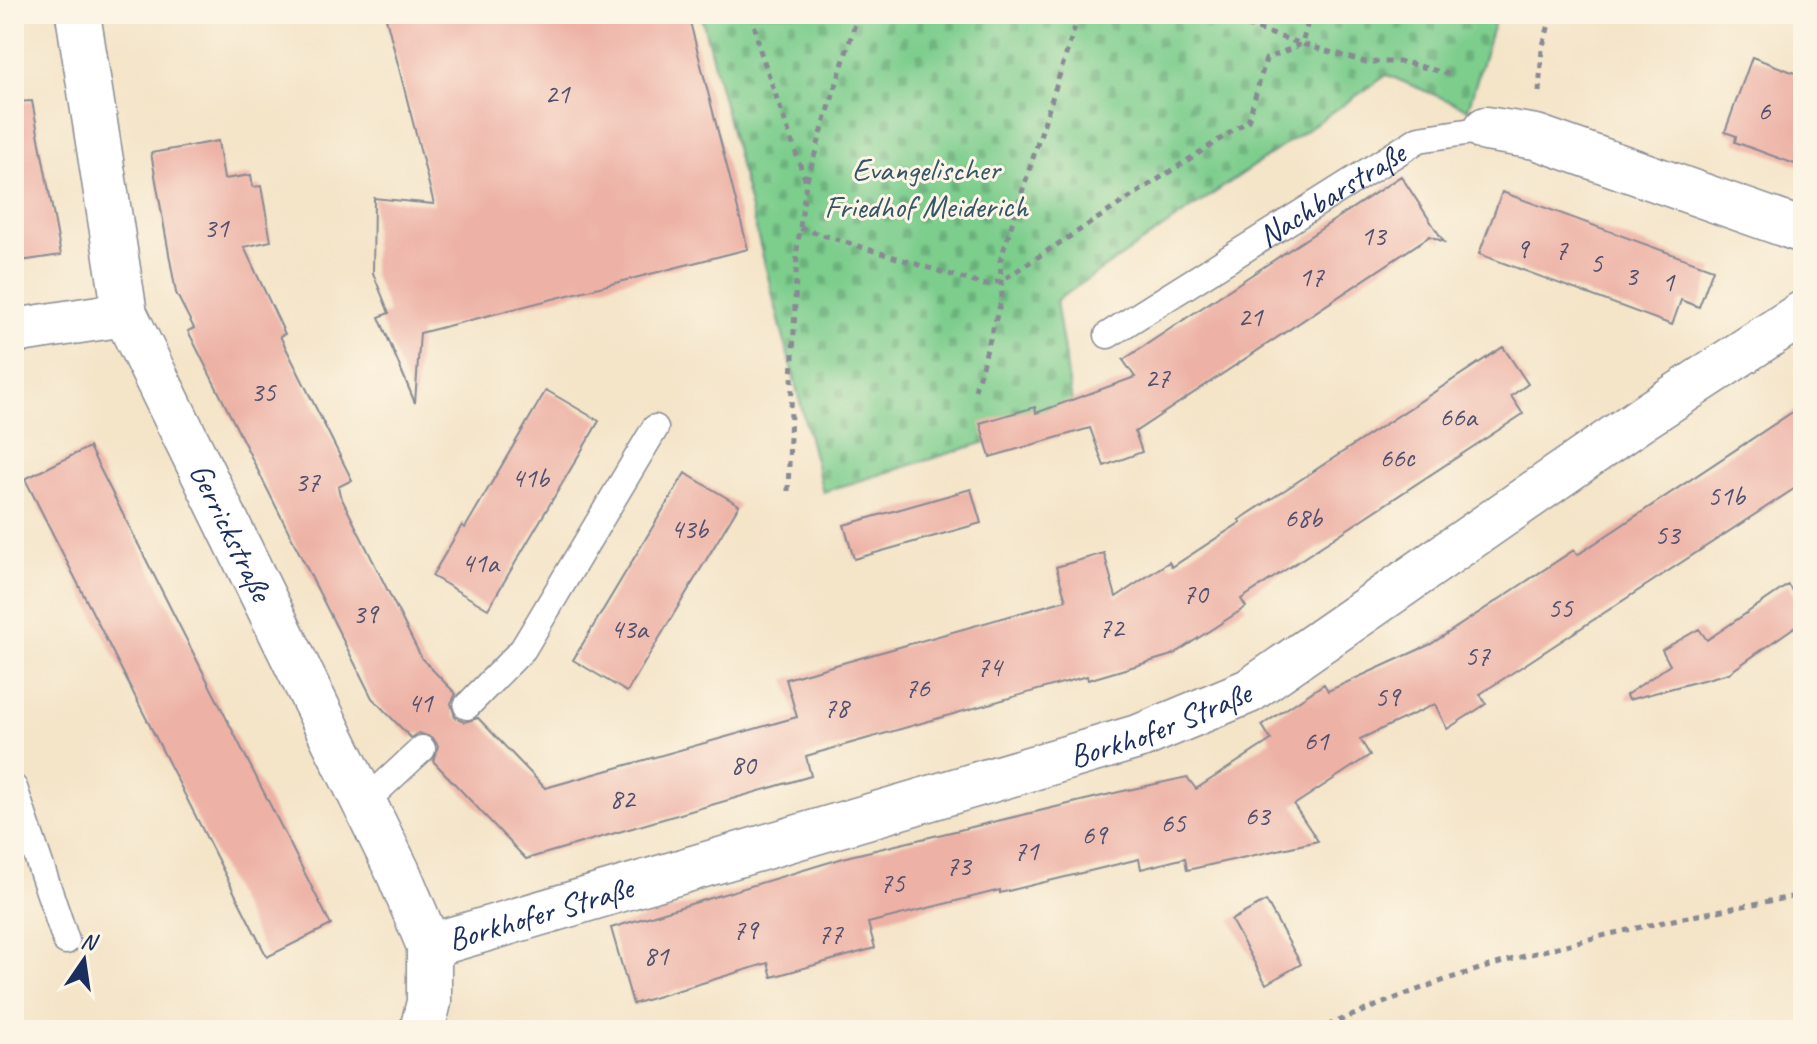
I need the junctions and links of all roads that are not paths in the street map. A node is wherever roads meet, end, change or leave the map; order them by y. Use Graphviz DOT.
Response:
graph roads {
  1 [pos="78,14"];
  2 [pos="1486,129"];
  3 [pos="1803,231"];
  4 [pos="1803,313"];
  5 [pos="125,314"];
  6 [pos="14,331"];
  7 [pos="1108,335"];
  8 [pos="655,428"];
  9 [pos="467,706"];
  10 [pos="422,749"];
  11 [pos="14,788"];
  12 [pos="364,803"];
  13 [pos="66,941"];
  14 [pos="429,946"];
  15 [pos="422,1030"];
  1 -- 5 [label="street, Gerrickstraße"];
  2 -- 3 [label="street, Nachbarstraße"];
  2 -- 7 [label="lane, Nachbarstraße"];
  4 -- 14 [label="street, Borkhofer Straße"];
  5 -- 6 [label="street"];
  5 -- 12 [label="street, Gerrickstraße"];
  8 -- 9 [label="lane"];
  10 -- 12 [label="lane"];
  11 -- 13 [label="lane"];
  12 -- 14 [label="street, Gerrickstraße"];
  14 -- 15 [label="street, Gerrickstraße"];
}
